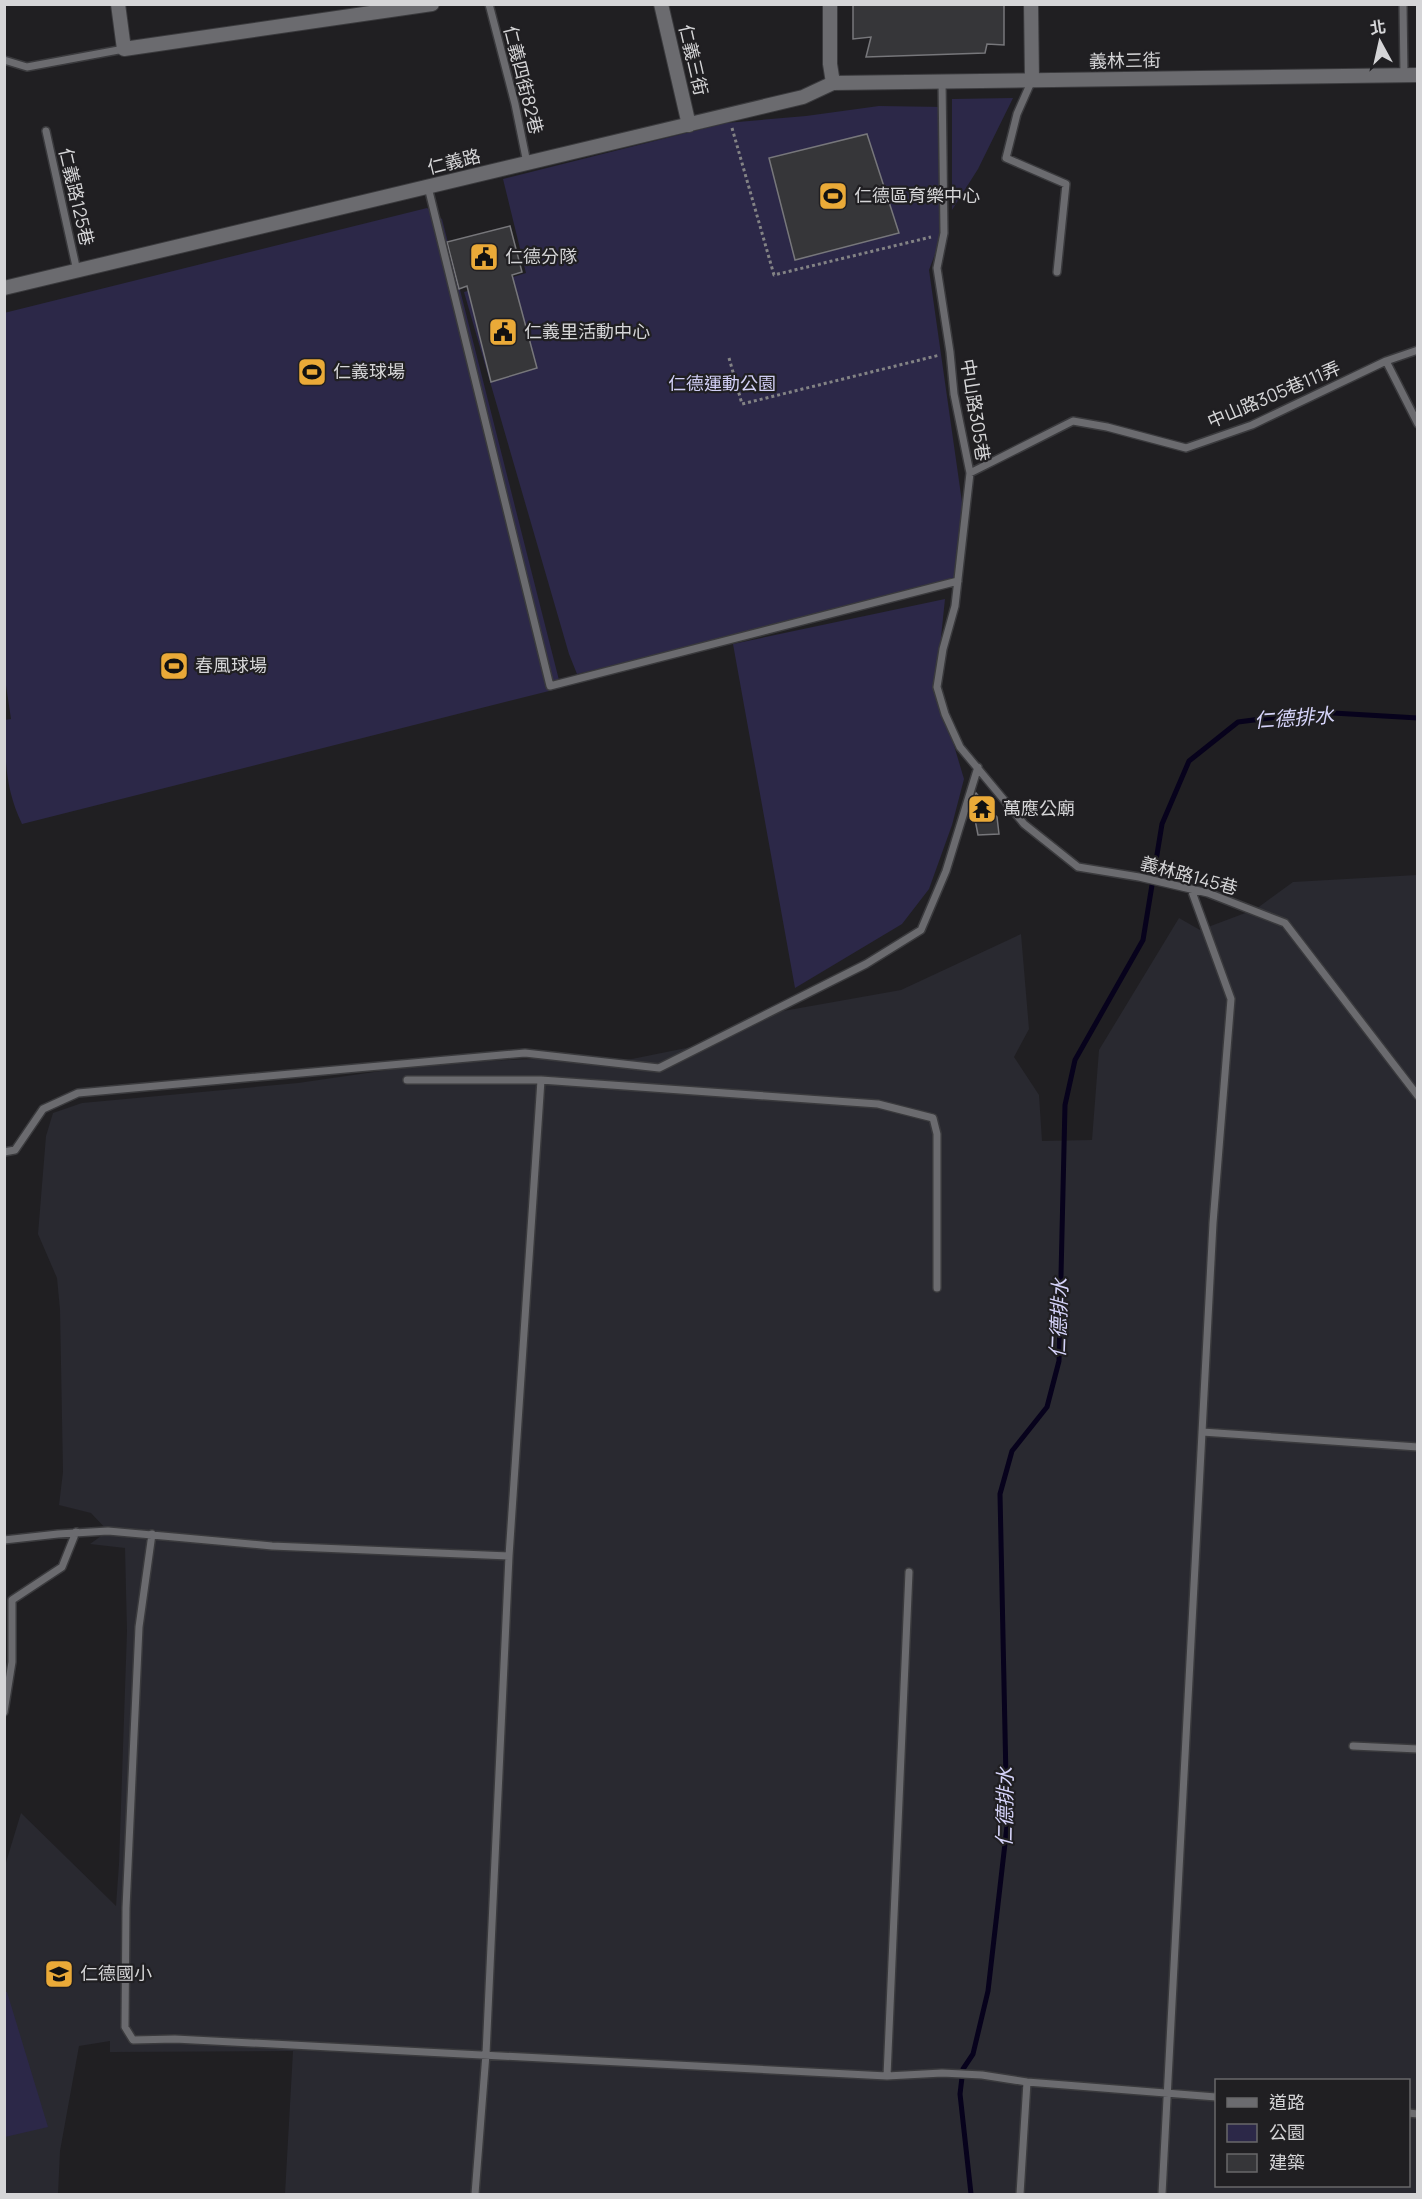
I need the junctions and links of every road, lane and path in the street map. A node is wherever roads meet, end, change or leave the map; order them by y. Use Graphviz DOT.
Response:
graph roads {
  1 [pos="118,4"];
  2 [pos="432,4"];
  3 [pos="489,4"];
  4 [pos="661,4"];
  5 [pos="830,4"];
  6 [pos="1031,4"];
  7 [pos="1403,4"];
  8 [pos="124,49"];
  9 [pos="4,60"];
  10 [pos="1411,75"];
  11 [pos="1032,80"];
  12 [pos="942,81"];
  13 [pos="833,83"];
  14 [pos="729,115"];
  15 [pos="689,124"];
  16 [pos="46,131"];
  17 [pos="528,163"];
  18 [pos="428,187"];
  19 [pos="944,233"];
  20 [pos="77,271"];
  21 [pos="1057,272"];
  22 [pos="4,288"];
  23 [pos="1418,350"];
  24 [pos="950,352"];
  25 [pos="729,358"];
  26 [pos="1386,362"];
  27 [pos="1418,424"];
  28 [pos="970,473"];
  29 [pos="958,581"];
  30 [pos="978,767"];
  31 [pos="1191,889"];
  32 [pos="407,1080"];
  33 [pos="541,1080"];
  34 [pos="1418,1096"];
  35 [pos="4,1152"];
  36 [pos="937,1288"];
  37 [pos="1202,1432"];
  38 [pos="1418,1447"];
  39 [pos="76,1532"];
  40 [pos="152,1534"];
  41 [pos="4,1540"];
  42 [pos="509,1556"];
  43 [pos="909,1572"];
  44 [pos="8,1662"];
  45 [pos="4,1712"];
  46 [pos="1353,1746"];
  47 [pos="1418,1749"];
  48 [pos="486,2054"];
  49 [pos="887,2076"];
  50 [pos="1027,2082"];
  51 [pos="1167,2093"];
  52 [pos="1215,2097"];
  53 [pos="475,2194"];
  54 [pos="1020,2194"];
  55 [pos="1162,2194"];
  1 -- 8 [label="street"];
  2 -- 8 [label="street"];
  3 -- 17 [label="lane, 仁義四街82巷"];
  4 -- 15 [label="street, 仁義三街"];
  5 -- 13 [label="street"];
  6 -- 11 [label="street"];
  7 -- 10 [label="lane"];
  8 -- 9 [label="lane"];
  10 -- 11 [label="street, 義林三街"];
  11 -- 12 [label="street, 義林三街"];
  11 -- 21 [label="lane"];
  12 -- 13 [label="street, 義林三街"];
  12 -- 19 [label="lane, 中山路305巷"];
  13 -- 14 [label="street, 仁義路"];
  14 -- 15 [label="street, 仁義路"];
  14 -- 19 [label="path"];
  15 -- 17 [label="street, 仁義路"];
  16 -- 20 [label="lane, 仁義路125巷"];
  17 -- 18 [label="street, 仁義路"];
  18 -- 20 [label="street, 仁義路"];
  18 -- 29 [label="lane"];
  19 -- 24 [label="lane, 中山路305巷"];
  20 -- 22 [label="street, 仁義路"];
  23 -- 26 [label="lane, 中山路305巷111弄"];
  24 -- 25 [label="path"];
  24 -- 28 [label="lane, 中山路305巷"];
  26 -- 27 [label="lane"];
  26 -- 28 [label="lane, 中山路305巷111弄"];
  28 -- 29 [label="lane, 中山路305巷"];
  29 -- 30 [label="lane, 中山路305巷"];
  30 -- 31 [label="lane, 義林路145巷"];
  30 -- 35 [label="lane"];
  31 -- 34 [label="lane, 義林路145巷"];
  31 -- 37 [label="lane"];
  32 -- 33 [label="lane"];
  33 -- 36 [label="lane"];
  33 -- 42 [label="lane"];
  37 -- 38 [label="lane"];
  37 -- 51 [label="lane"];
  39 -- 40 [label="lane"];
  39 -- 41 [label="lane"];
  39 -- 44 [label="lane"];
  40 -- 42 [label="lane"];
  40 -- 48 [label="lane"];
  42 -- 48 [label="lane"];
  43 -- 49 [label="lane"];
  44 -- 45 [label="lane"];
  46 -- 47 [label="lane"];
  48 -- 49 [label="lane"];
  48 -- 53 [label="lane"];
  49 -- 50 [label="lane"];
  50 -- 51 [label="lane"];
  50 -- 54 [label="lane"];
  51 -- 52 [label="lane"];
  51 -- 55 [label="lane"];
}
